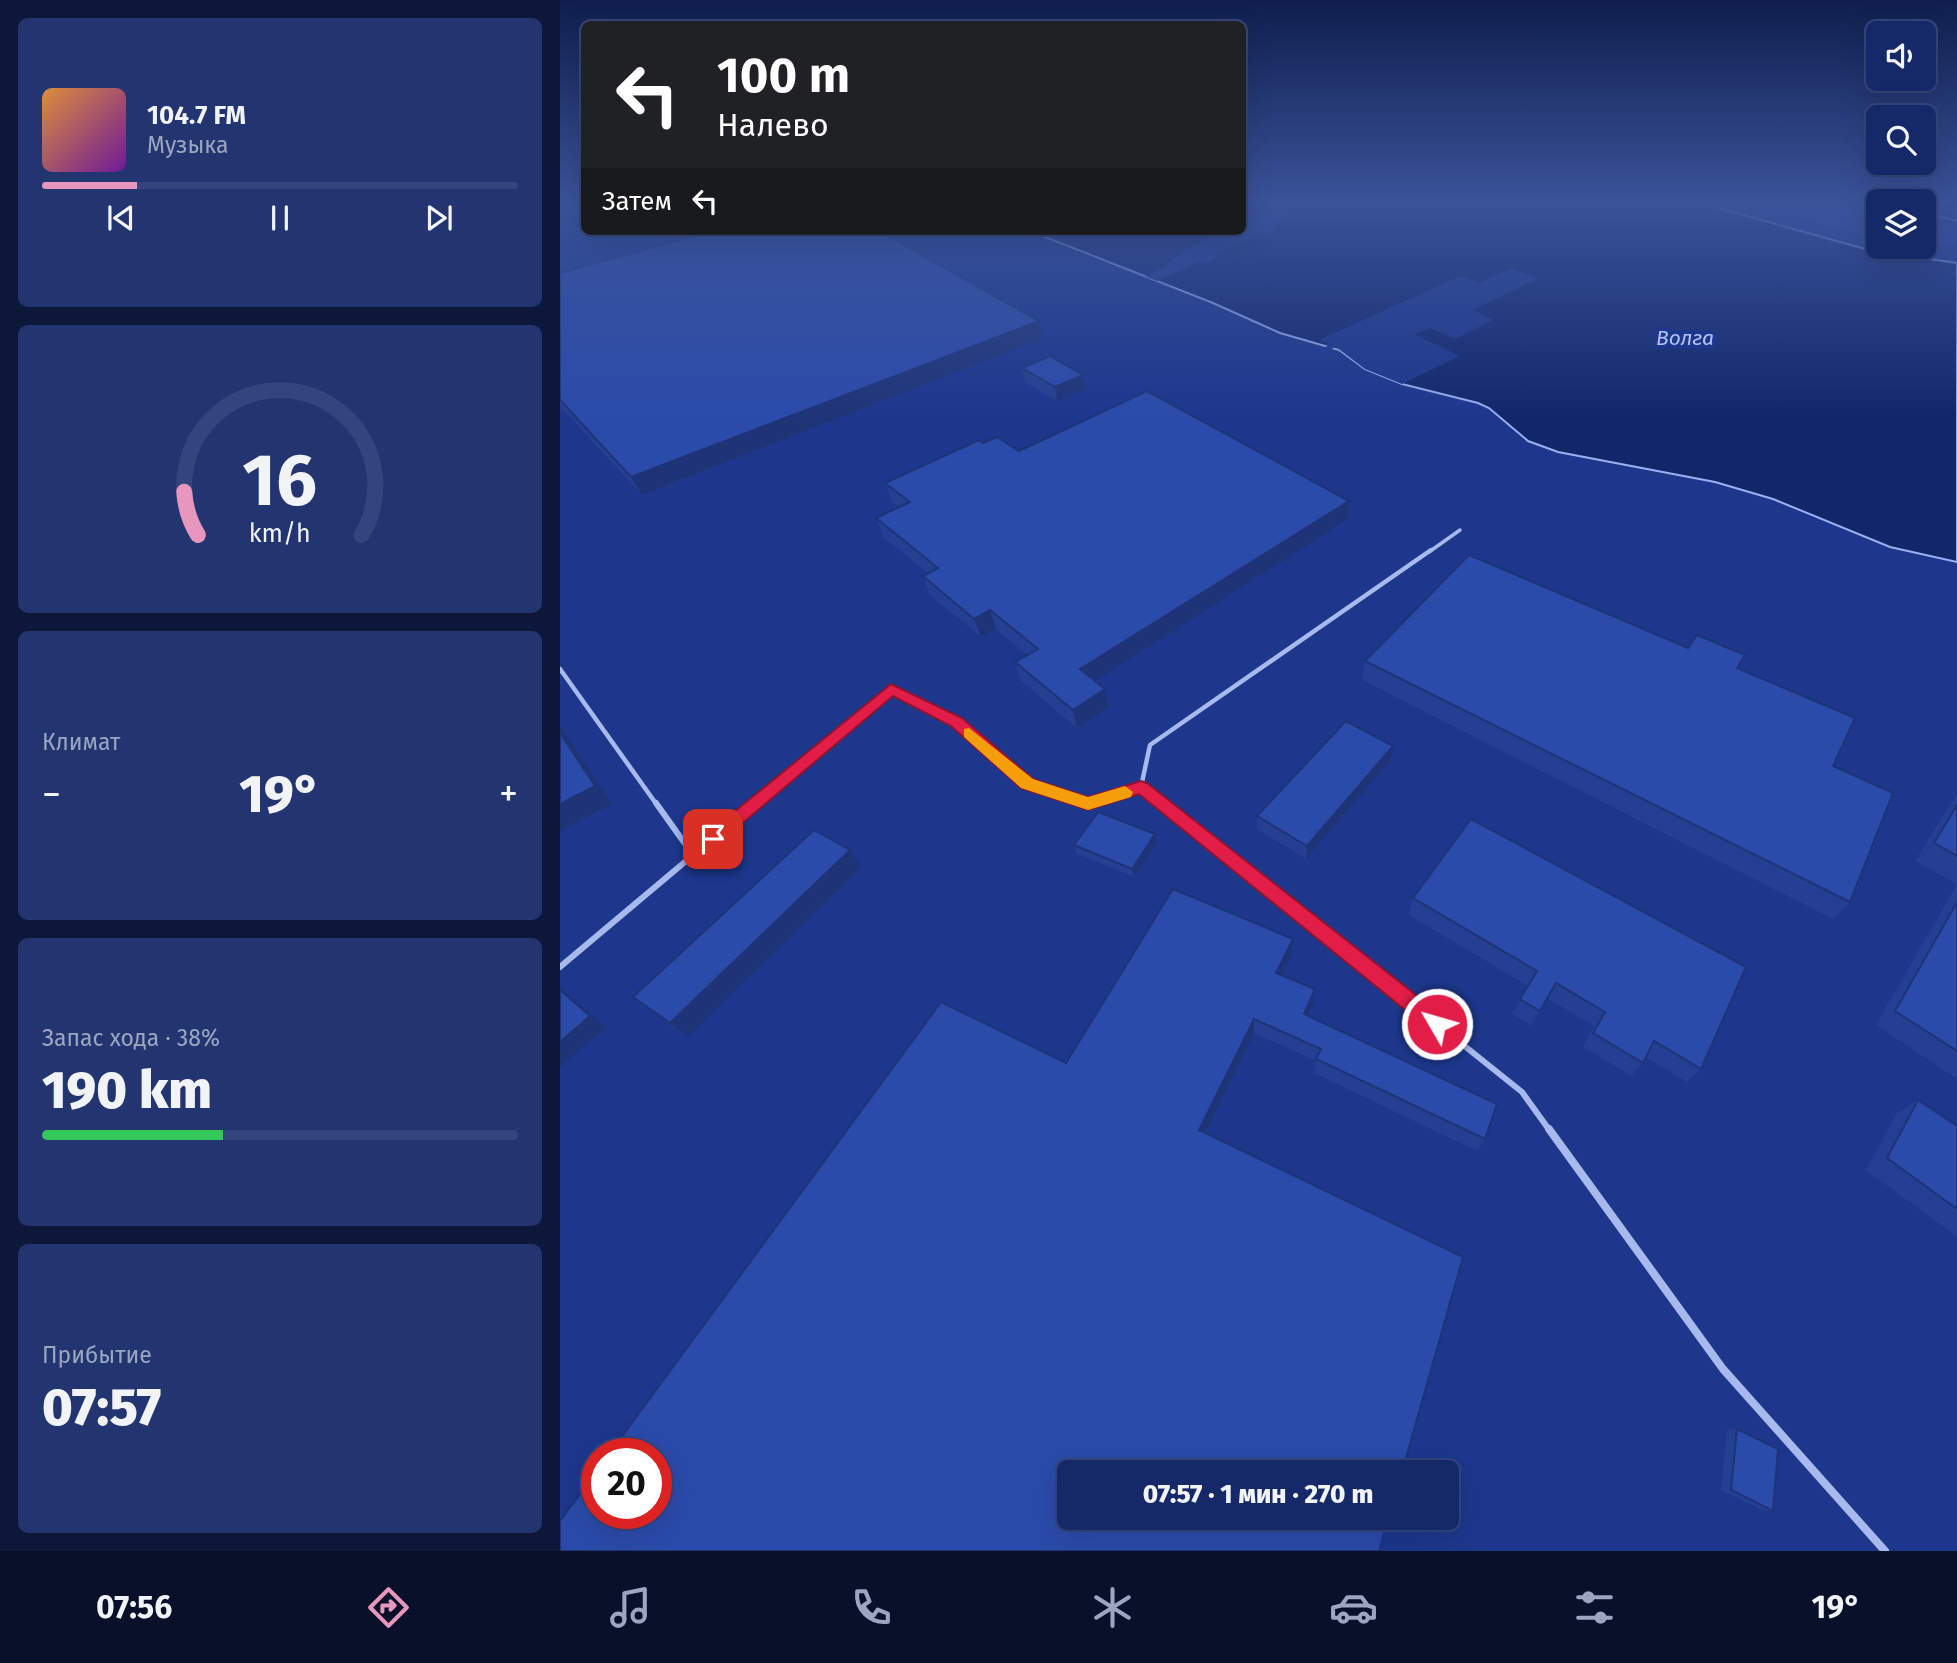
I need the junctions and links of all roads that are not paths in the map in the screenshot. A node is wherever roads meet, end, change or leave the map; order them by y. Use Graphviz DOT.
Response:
graph roads {
  1 [pos="1460,530"];
  2 [pos="560,669"];
  3 [pos="1141,787"];
  4 [pos="693,855"];
  5 [pos="560,967"];
  6 [pos="1885,1551"];
  1 -- 3 [label="lane"];
  2 -- 4 [label="lane"];
  3 -- 4 [label="lane"];
  3 -- 6 [label="lane"];
  4 -- 5 [label="lane"];
}
